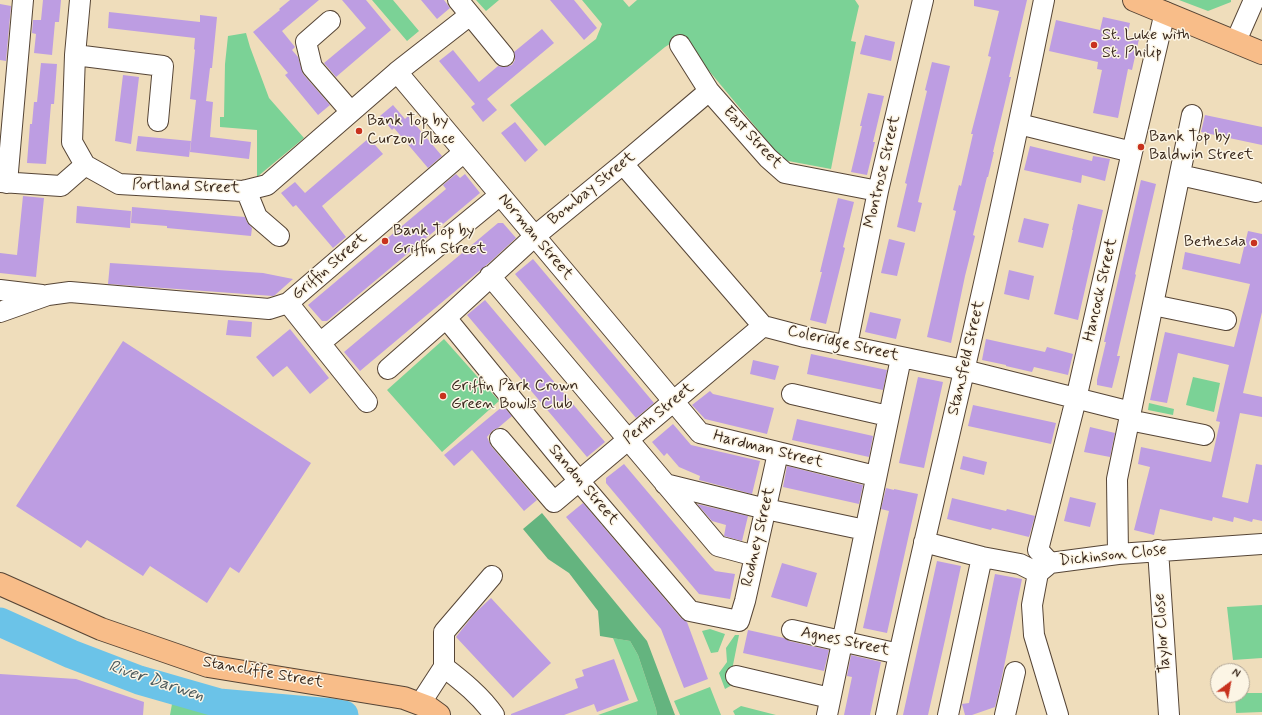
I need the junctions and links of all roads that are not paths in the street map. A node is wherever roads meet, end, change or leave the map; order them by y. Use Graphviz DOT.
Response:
graph roads {
  1 [pos="22,0"];
  2 [pos="80,0"];
  3 [pos="923,0"];
  4 [pos="1044,0"];
  5 [pos="1134,0"];
  6 [pos="1254,0"];
  7 [pos="464,8"];
  8 [pos="1165,12"];
  9 [pos="330,21"];
  10 [pos="1236,41"];
  11 [pos="680,45"];
  12 [pos="1262,53"];
  13 [pos="75,55"];
  14 [pos="504,56"];
  15 [pos="397,72"];
  16 [pos="708,91"];
  17 [pos="351,112"];
  18 [pos="1192,115"];
  19 [pos="158,121"];
  20 [pos="1019,124"];
  21 [pos="464,152"];
  22 [pos="1132,152"];
  23 [pos="623,164"];
  24 [pos="85,165"];
  25 [pos="1180,175"];
  26 [pos="4,182"];
  27 [pos="246,190"];
  28 [pos="878,191"];
  29 [pos="1256,192"];
  30 [pos="500,195"];
  31 [pos="279,236"];
  32 [pos="534,236"];
  33 [pos="490,276"];
  34 [pos="0,290"];
  35 [pos="48,296"];
  36 [pos="288,303"];
  37 [pos="1153,305"];
  38 [pos="0,312"];
  39 [pos="446,318"];
  40 [pos="1226,320"];
  41 [pos="763,326"];
  42 [pos="320,343"];
  43 [pos="847,345"];
  44 [pos="901,358"];
  45 [pos="388,369"];
  46 [pos="964,370"];
  47 [pos="792,394"];
  48 [pos="1076,399"];
  49 [pos="367,402"];
  50 [pos="674,402"];
  51 [pos="888,416"];
  52 [pos="1130,416"];
  53 [pos="1204,435"];
  54 [pos="500,439"];
  55 [pos="628,440"];
  56 [pos="778,453"];
  57 [pos="875,476"];
  58 [pos="579,481"];
  59 [pos="666,484"];
  60 [pos="766,509"];
  61 [pos="865,530"];
  62 [pos="924,542"];
  63 [pos="1262,544"];
  64 [pos="1158,550"];
  65 [pos="1118,554"];
  66 [pos="755,556"];
  67 [pos="982,557"];
  68 [pos="1044,568"];
  69 [pos="492,576"];
  70 [pos="0,584"];
  71 [pos="739,621"];
  72 [pos="792,630"];
  73 [pos="842,641"];
  74 [pos="899,654"];
  75 [pos="444,667"];
  76 [pos="1015,672"];
  77 [pos="736,676"];
  78 [pos="420,704"];
  79 [pos="828,707"];
  80 [pos="439,715"];
  81 [pos="494,715"];
  82 [pos="886,715"];
  83 [pos="948,715"];
  84 [pos="1005,715"];
  85 [pos="1058,715"];
  86 [pos="1168,715"];
  1 -- 26 [label="street"];
  2 -- 13 [label="street"];
  3 -- 28 [label="street, Montrose Street"];
  4 -- 20 [label="street, Stansfeld Street"];
  5 -- 8 [label="main road"];
  6 -- 10 [label="street"];
  7 -- 14 [label="street"];
  7 -- 15 [label="street, Portland Street"];
  8 -- 10 [label="main road"];
  8 -- 22 [label="street, Hancock Street"];
  9 -- 17 [label="street"];
  10 -- 12 [label="main road"];
  11 -- 16 [label="street, East Street"];
  13 -- 19 [label="street"];
  13 -- 24 [label="street"];
  15 -- 17 [label="street, Portland Street"];
  15 -- 21 [label="street, Norman Street"];
  16 -- 23 [label="street, Bombay Street"];
  16 -- 28 [label="street, East Street"];
  17 -- 27 [label="street, Portland Street"];
  18 -- 25 [label="street"];
  20 -- 22 [label="street"];
  20 -- 46 [label="street, Stansfeld Street"];
  21 -- 30 [label="street, Norman Street"];
  21 -- 36 [label="street, Griffin Street"];
  22 -- 48 [label="street, Hancock Street"];
  23 -- 32 [label="street, Bombay Street"];
  23 -- 41 [label="street"];
  24 -- 26 [label="street"];
  24 -- 27 [label="street, Portland Street"];
  25 -- 29 [label="street"];
  25 -- 37 [label="street"];
  27 -- 31 [label="street"];
  28 -- 43 [label="street, Montrose Street"];
  30 -- 32 [label="street, Norman Street"];
  30 -- 42 [label="street"];
  32 -- 33 [label="street, Bombay Street"];
  32 -- 50 [label="street, Norman Street"];
  33 -- 39 [label="street, Bombay Street"];
  33 -- 55 [label="street"];
  34 -- 35 [label="street, Griffin Street"];
  35 -- 36 [label="street, Griffin Street"];
  35 -- 38 [label="street, Griffin Street"];
  36 -- 42 [label="street"];
  37 -- 40 [label="street"];
  37 -- 52 [label="street"];
  39 -- 45 [label="street, Bombay Street"];
  39 -- 58 [label="street, Sandon Street"];
  41 -- 43 [label="street, Coleridge Street"];
  41 -- 50 [label="street, Perth Street"];
  42 -- 49 [label="street"];
  43 -- 44 [label="street, Coleridge Street"];
  44 -- 46 [label="street, Coleridge Street"];
  44 -- 51 [label="street"];
  46 -- 48 [label="street, Coleridge Street"];
  46 -- 62 [label="street, Stansfeld Street"];
  47 -- 51 [label="street"];
  48 -- 52 [label="street, Coleridge Street"];
  48 -- 68 [label="street, Hancock Street"];
  50 -- 55 [label="street, Perth Street"];
  50 -- 56 [label="street, Hardman Street"];
  51 -- 57 [label="street"];
  52 -- 53 [label="street, Coleridge Street"];
  52 -- 65 [label="street"];
  54 -- 58 [label="street, Perth Street"];
  55 -- 58 [label="street, Perth Street"];
  55 -- 59 [label="street"];
  56 -- 57 [label="street, Hardman Street"];
  56 -- 60 [label="street, Rodney Street"];
  57 -- 61 [label="street"];
  58 -- 71 [label="street, Sandon Street"];
  59 -- 60 [label="street"];
  59 -- 66 [label="street"];
  60 -- 61 [label="street"];
  60 -- 66 [label="street, Rodney Street"];
  61 -- 73 [label="street"];
  62 -- 67 [label="street, Dickinson Close"];
  62 -- 74 [label="street, Stansfeld Street"];
  63 -- 64 [label="street, Dickinson Close"];
  64 -- 65 [label="street, Dickinson Close"];
  64 -- 86 [label="street, Taylor Close"];
  65 -- 68 [label="street, Dickinson Close"];
  66 -- 71 [label="street, Rodney Street"];
  67 -- 68 [label="street, Dickinson Close"];
  67 -- 83 [label="street"];
  68 -- 85 [label="street"];
  69 -- 75 [label="street"];
  70 -- 78 [label="main road, Stancliffe Street"];
  72 -- 73 [label="street, Agnes Street"];
  73 -- 74 [label="street, Agnes Street"];
  73 -- 79 [label="street"];
  74 -- 82 [label="street, Stansfeld Street"];
  75 -- 78 [label="street"];
  75 -- 81 [label="street"];
  76 -- 84 [label="street"];
  77 -- 79 [label="street"];
  78 -- 80 [label="main road, Stancliffe Street"];
}
